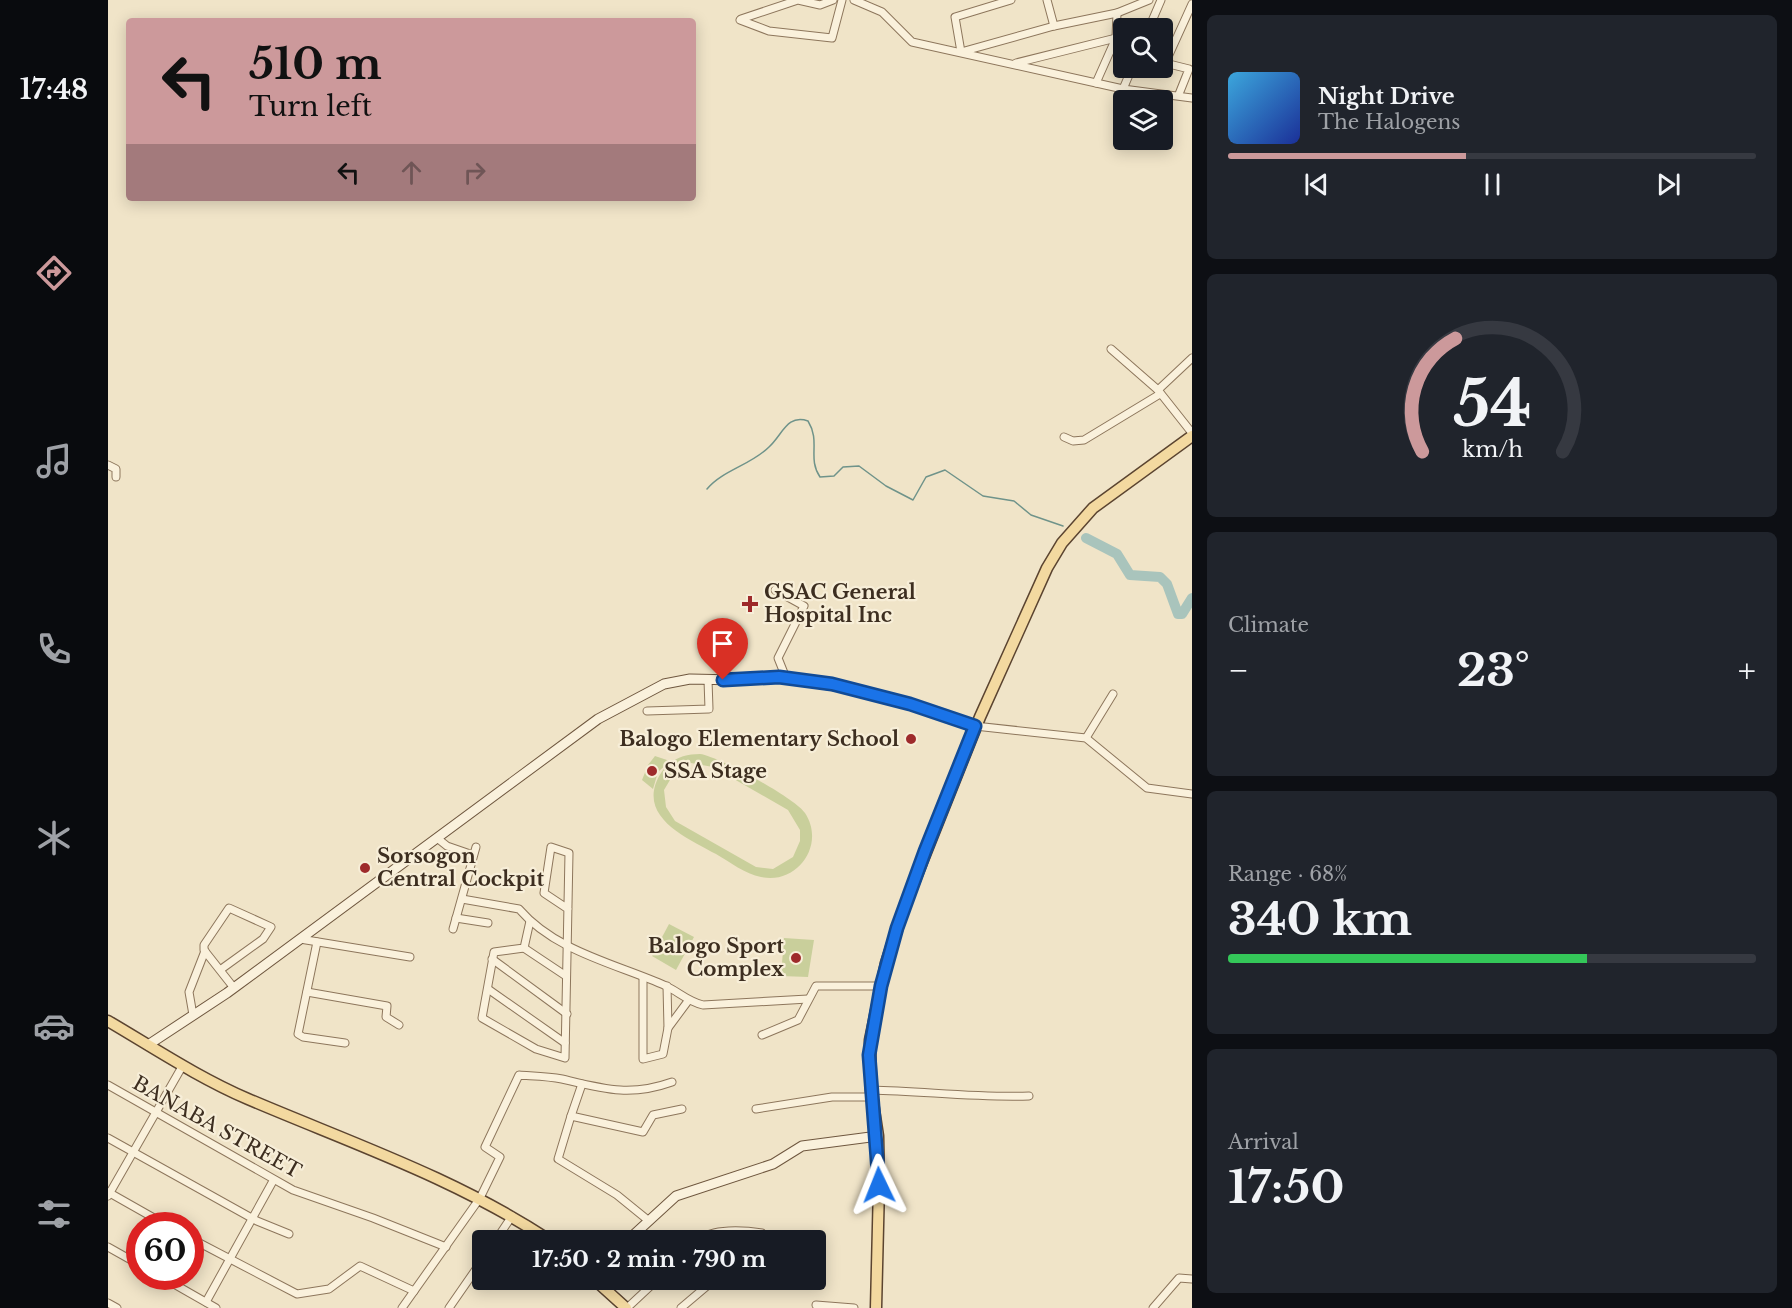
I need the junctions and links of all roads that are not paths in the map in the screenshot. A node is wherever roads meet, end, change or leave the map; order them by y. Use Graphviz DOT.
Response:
graph roads {
  1 [pos="833,0"];
  2 [pos="842,0"];
  3 [pos="854,0"];
  4 [pos="1011,0"];
  5 [pos="1047,0"];
  6 [pos="1149,0"];
  7 [pos="1161,0"];
  8 [pos="1192,4"];
  9 [pos="1117,13"];
  10 [pos="1117,18"];
  11 [pos="1153,18"];
  12 [pos="1054,26"];
  13 [pos="1113,39"];
  14 [pos="1113,45"];
  15 [pos="961,52"];
  16 [pos="1014,64"];
  17 [pos="1191,67"];
  18 [pos="1127,78"];
  19 [pos="1096,83"];
  20 [pos="1122,89"];
  21 [pos="1179,94"];
  22 [pos="1192,98"];
  23 [pos="1112,349"];
  24 [pos="1192,358"];
  25 [pos="1159,392"];
  26 [pos="1192,435"];
  27 [pos="1065,438"];
  28 [pos="108,465"];
  29 [pos="116,477"];
  30 [pos="775,590"];
  31 [pos="786,678"];
  32 [pos="708,680"];
  33 [pos="1113,694"];
  34 [pos="647,711"];
  35 [pos="975,726"];
  36 [pos="1086,738"];
  37 [pos="1192,794"];
  38 [pos="437,838"];
  39 [pos="476,847"];
  40 [pos="473,855"];
  41 [pos="462,899"];
  42 [pos="568,909"];
  43 [pos="456,918"];
  44 [pos="530,921"];
  45 [pos="489,923"];
  46 [pos="453,929"];
  47 [pos="300,939"];
  48 [pos="316,942"];
  49 [pos="567,946"];
  50 [pos="524,948"];
  51 [pos="205,951"];
  52 [pos="410,957"];
  53 [pos="492,959"];
  54 [pos="220,970"];
  55 [pos="566,976"];
  56 [pos="643,979"];
  57 [pos="667,986"];
  58 [pos="881,986"];
  59 [pos="234,988"];
  60 [pos="488,989"];
  61 [pos="307,992"];
  62 [pos="808,999"];
  63 [pos="688,1001"];
  64 [pos="567,1014"];
  65 [pos="193,1015"];
  66 [pos="108,1021"];
  67 [pos="399,1025"];
  68 [pos="668,1028"];
  69 [pos="762,1035"];
  70 [pos="345,1043"];
  71 [pos="565,1043"];
  72 [pos="148,1045"];
  73 [pos="183,1065"];
  74 [pos="672,1082"];
  75 [pos="582,1084"];
  76 [pos="108,1085"];
  77 [pos="872,1093"];
  78 [pos="1029,1096"];
  79 [pos="682,1109"];
  80 [pos="756,1109"];
  81 [pos="156,1112"];
  82 [pos="571,1116"];
  83 [pos="878,1136"];
  84 [pos="108,1138"];
  85 [pos="133,1152"];
  86 [pos="273,1181"];
  87 [pos="109,1193"];
  88 [pos="480,1198"];
  89 [pos="143,1212"];
  90 [pos="512,1216"];
  91 [pos="252,1218"];
  92 [pos="649,1221"];
  93 [pos="503,1230"];
  94 [pos="534,1230"];
  95 [pos="639,1230"];
  96 [pos="289,1234"];
  97 [pos="204,1246"];
  98 [pos="108,1247"];
  99 [pos="446,1247"];
  100 [pos="126,1257"];
  101 [pos="230,1260"];
  102 [pos="472,1275"];
  103 [pos="1192,1279"];
  104 [pos="185,1290"];
  105 [pos="606,1290"];
  106 [pos="646,1290"];
  107 [pos="702,1290"];
  108 [pos="414,1291"];
  109 [pos="206,1302"];
  110 [pos="108,1303"];
  111 [pos="816,1305"];
  112 [pos="117,1308"];
  113 [pos="216,1308"];
  114 [pos="402,1308"];
  115 [pos="449,1308"];
  116 [pos="626,1308"];
  117 [pos="681,1308"];
  118 [pos="854,1308"];
  119 [pos="876,1308"];
  120 [pos="1153,1308"];
  1 -- 2 [label="street"];
  3 -- 15 [label="street"];
  4 -- 15 [label="street"];
  5 -- 12 [label="street"];
  6 -- 9 [label="street"];
  7 -- 11 [label="street"];
  8 -- 17 [label="street"];
  9 -- 10 [label="street"];
  9 -- 12 [label="street"];
  12 -- 15 [label="street"];
  13 -- 16 [label="street"];
  14 -- 19 [label="street"];
  15 -- 16 [label="street"];
  16 -- 19 [label="street"];
  17 -- 21 [label="street"];
  18 -- 20 [label="street"];
  19 -- 20 [label="street"];
  20 -- 21 [label="street"];
  21 -- 22 [label="street"];
  23 -- 25 [label="street"];
  24 -- 25 [label="street"];
  25 -- 26 [label="street"];
  25 -- 27 [label="street"];
  26 -- 35 [label="main road"];
  28 -- 29 [label="street"];
  30 -- 31 [label="street"];
  31 -- 32 [label="street"];
  31 -- 35 [label="street"];
  32 -- 34 [label="street"];
  32 -- 38 [label="street"];
  33 -- 36 [label="street"];
  35 -- 36 [label="street"];
  35 -- 58 [label="main road"];
  36 -- 37 [label="street"];
  38 -- 40 [label="street"];
  38 -- 47 [label="street"];
  39 -- 40 [label="street"];
  40 -- 41 [label="street"];
  41 -- 43 [label="street"];
  41 -- 44 [label="street"];
  42 -- 42 [label="street"];
  42 -- 49 [label="street"];
  43 -- 45 [label="street"];
  43 -- 46 [label="street"];
  44 -- 49 [label="street"];
  44 -- 50 [label="street"];
  47 -- 48 [label="street"];
  47 -- 59 [label="street"];
  48 -- 52 [label="street"];
  48 -- 61 [label="street"];
  49 -- 55 [label="street"];
  49 -- 56 [label="street"];
  50 -- 53 [label="street"];
  50 -- 55 [label="street"];
  51 -- 54 [label="street"];
  51 -- 54 [label="street"];
  51 -- 65 [label="street"];
  53 -- 60 [label="street"];
  53 -- 64 [label="street"];
  54 -- 59 [label="street"];
  55 -- 64 [label="street"];
  56 -- 57 [label="street"];
  56 -- 68 [label="street"];
  57 -- 63 [label="street"];
  57 -- 68 [label="street"];
  58 -- 62 [label="street"];
  58 -- 77 [label="main road"];
  59 -- 65 [label="street"];
  60 -- 71 [label="street"];
  60 -- 71 [label="street"];
  61 -- 67 [label="street"];
  61 -- 70 [label="street"];
  62 -- 63 [label="street"];
  62 -- 69 [label="street"];
  63 -- 68 [label="street"];
  64 -- 71 [label="street"];
  65 -- 72 [label="street"];
  66 -- 72 [label="main road"];
  72 -- 73 [label="main road"];
  73 -- 81 [label="street"];
  73 -- 88 [label="main road"];
  74 -- 75 [label="street"];
  75 -- 82 [label="street"];
  75 -- 88 [label="street"];
  76 -- 81 [label="street, BANABA STREET"];
  77 -- 78 [label="street"];
  77 -- 80 [label="street"];
  77 -- 83 [label="main road"];
  79 -- 82 [label="street"];
  81 -- 85 [label="street"];
  81 -- 86 [label="street, BANABA STREET"];
  82 -- 92 [label="street"];
  83 -- 92 [label="street"];
  83 -- 119 [label="main road"];
  84 -- 85 [label="street"];
  85 -- 87 [label="street"];
  85 -- 91 [label="street"];
  86 -- 91 [label="street"];
  86 -- 99 [label="street, BANABA STREET"];
  87 -- 89 [label="street"];
  88 -- 90 [label="main road"];
  88 -- 99 [label="street"];
  90 -- 93 [label="street"];
  90 -- 94 [label="main road"];
  91 -- 96 [label="street"];
  91 -- 101 [label="street"];
  92 -- 95 [label="street"];
  97 -- 101 [label="street"];
  98 -- 100 [label="street"];
  99 -- 108 [label="street"];
  101 -- 108 [label="street"];
  101 -- 109 [label="street"];
  102 -- 115 [label="street"];
  103 -- 120 [label="street"];
  104 -- 109 [label="street"];
  105 -- 116 [label="main road"];
  106 -- 116 [label="street"];
  107 -- 117 [label="street"];
  108 -- 114 [label="street"];
  109 -- 113 [label="street"];
  110 -- 112 [label="street"];
  111 -- 118 [label="street"];
}
